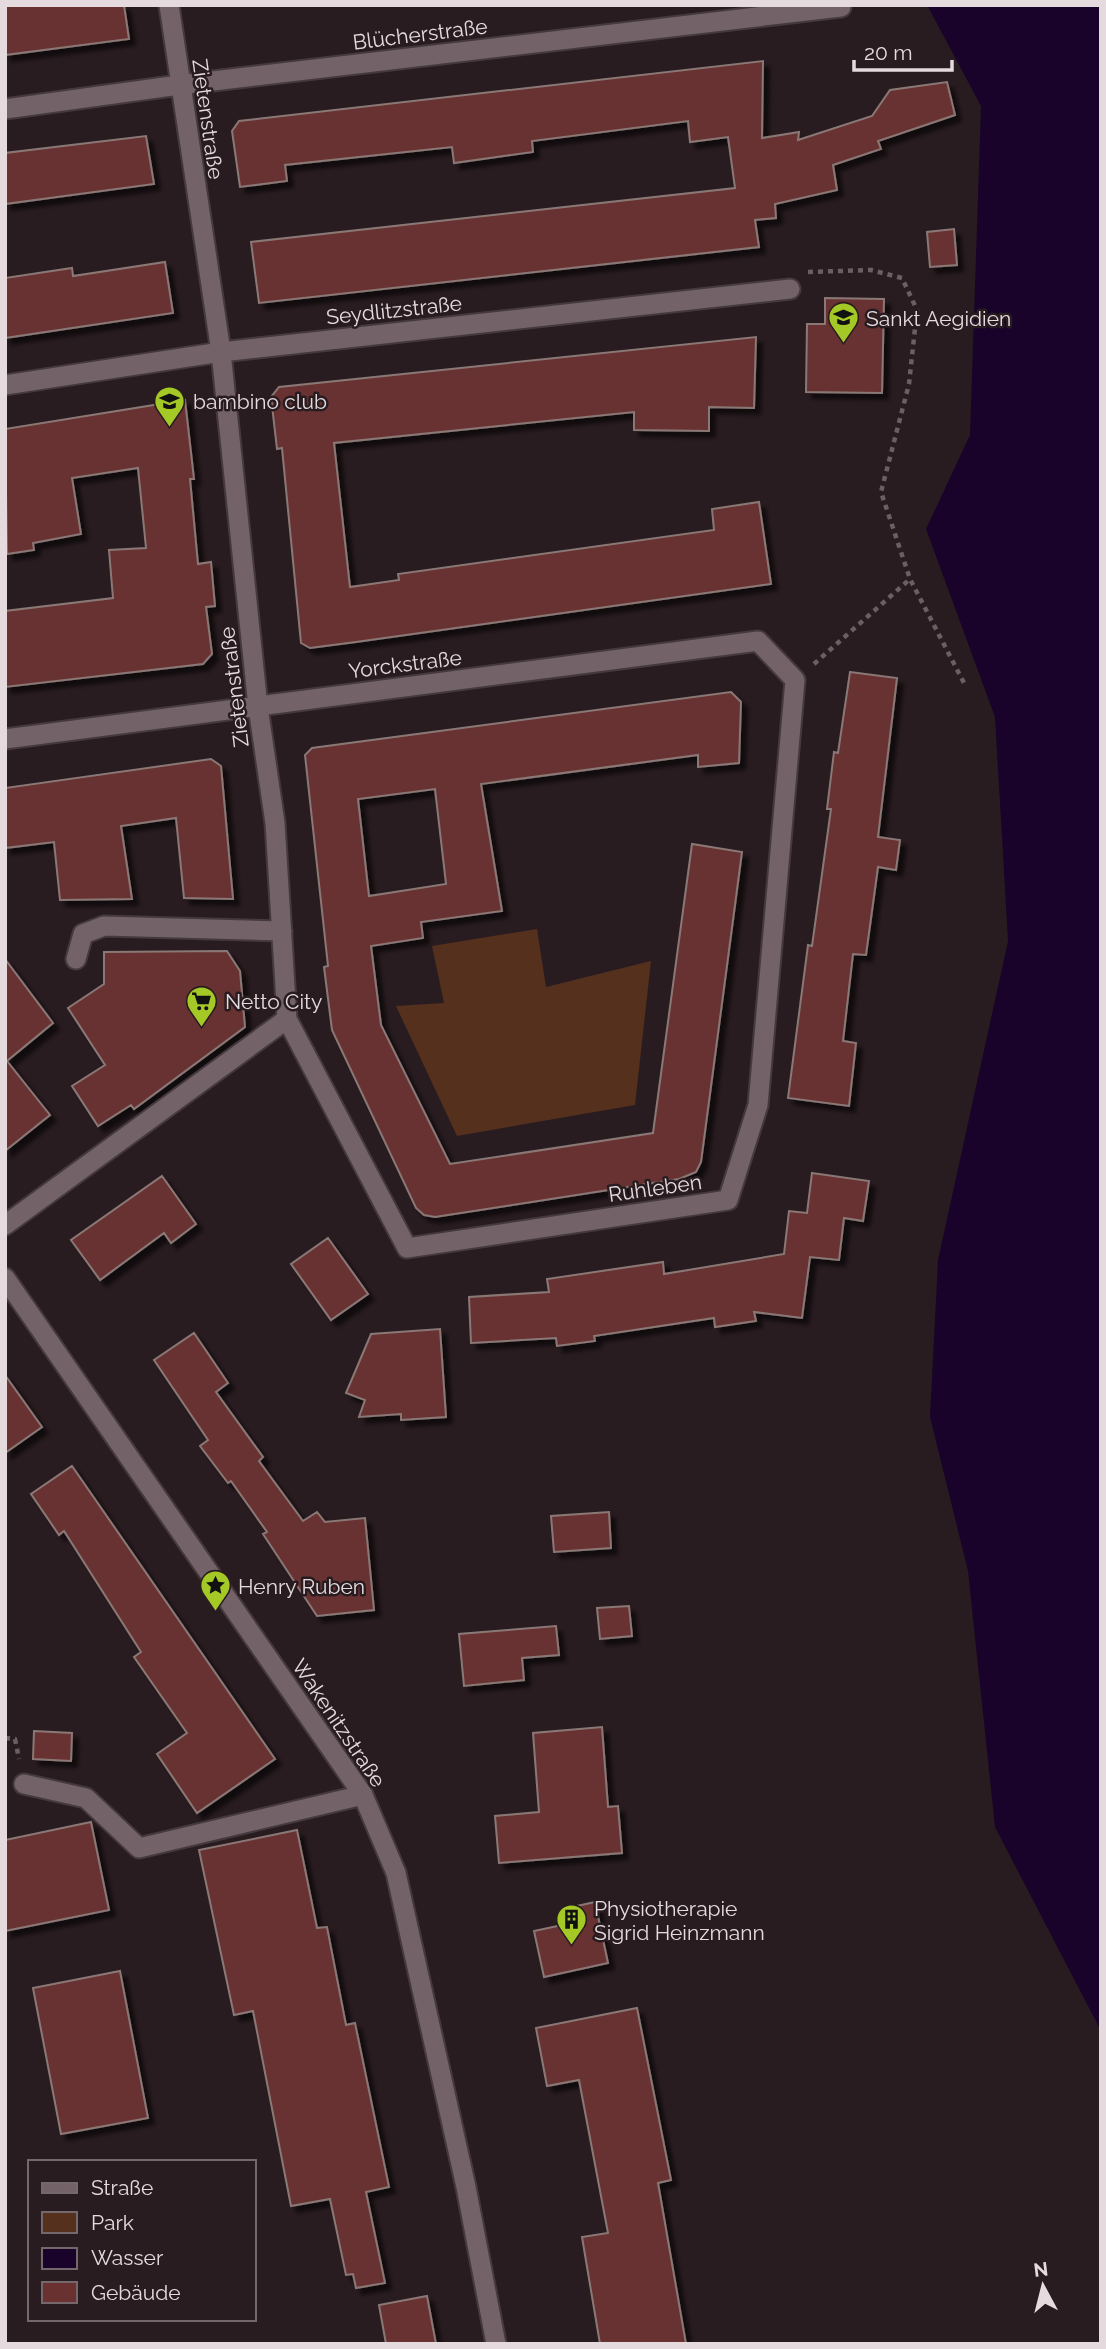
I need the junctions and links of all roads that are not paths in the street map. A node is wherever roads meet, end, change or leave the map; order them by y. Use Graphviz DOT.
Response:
graph roads {
  1 [pos="169,5"];
  2 [pos="841,7"];
  3 [pos="179,85"];
  4 [pos="5,109"];
  5 [pos="790,289"];
  6 [pos="221,352"];
  7 [pos="5,385"];
  8 [pos="795,680"];
  9 [pos="258,707"];
  10 [pos="5,739"];
  11 [pos="282,931"];
  12 [pos="76,959"];
  13 [pos="287,1019"];
  14 [pos="5,1225"];
  15 [pos="5,1279"];
  16 [pos="24,1784"];
  17 [pos="363,1796"];
  18 [pos="496,2344"];
  1 -- 3 [label="street, Zietenstraße"];
  2 -- 3 [label="street, Blücherstraße"];
  3 -- 4 [label="street, Blücherstraße"];
  3 -- 6 [label="street, Zietenstraße"];
  5 -- 6 [label="street, Seydlitzstraße"];
  6 -- 7 [label="street, Seydlitzstraße"];
  6 -- 9 [label="street, Zietenstraße"];
  8 -- 9 [label="street, Yorckstraße"];
  8 -- 13 [label="street, Ruhleben"];
  9 -- 10 [label="street, Yorckstraße"];
  9 -- 11 [label="street, Zietenstraße"];
  11 -- 12 [label="street"];
  11 -- 13 [label="street, Zietenstraße"];
  13 -- 14 [label="street"];
  15 -- 17 [label="street, Wakenitzstraße"];
  16 -- 17 [label="street"];
  17 -- 18 [label="street, Wakenitzstraße"];
}
